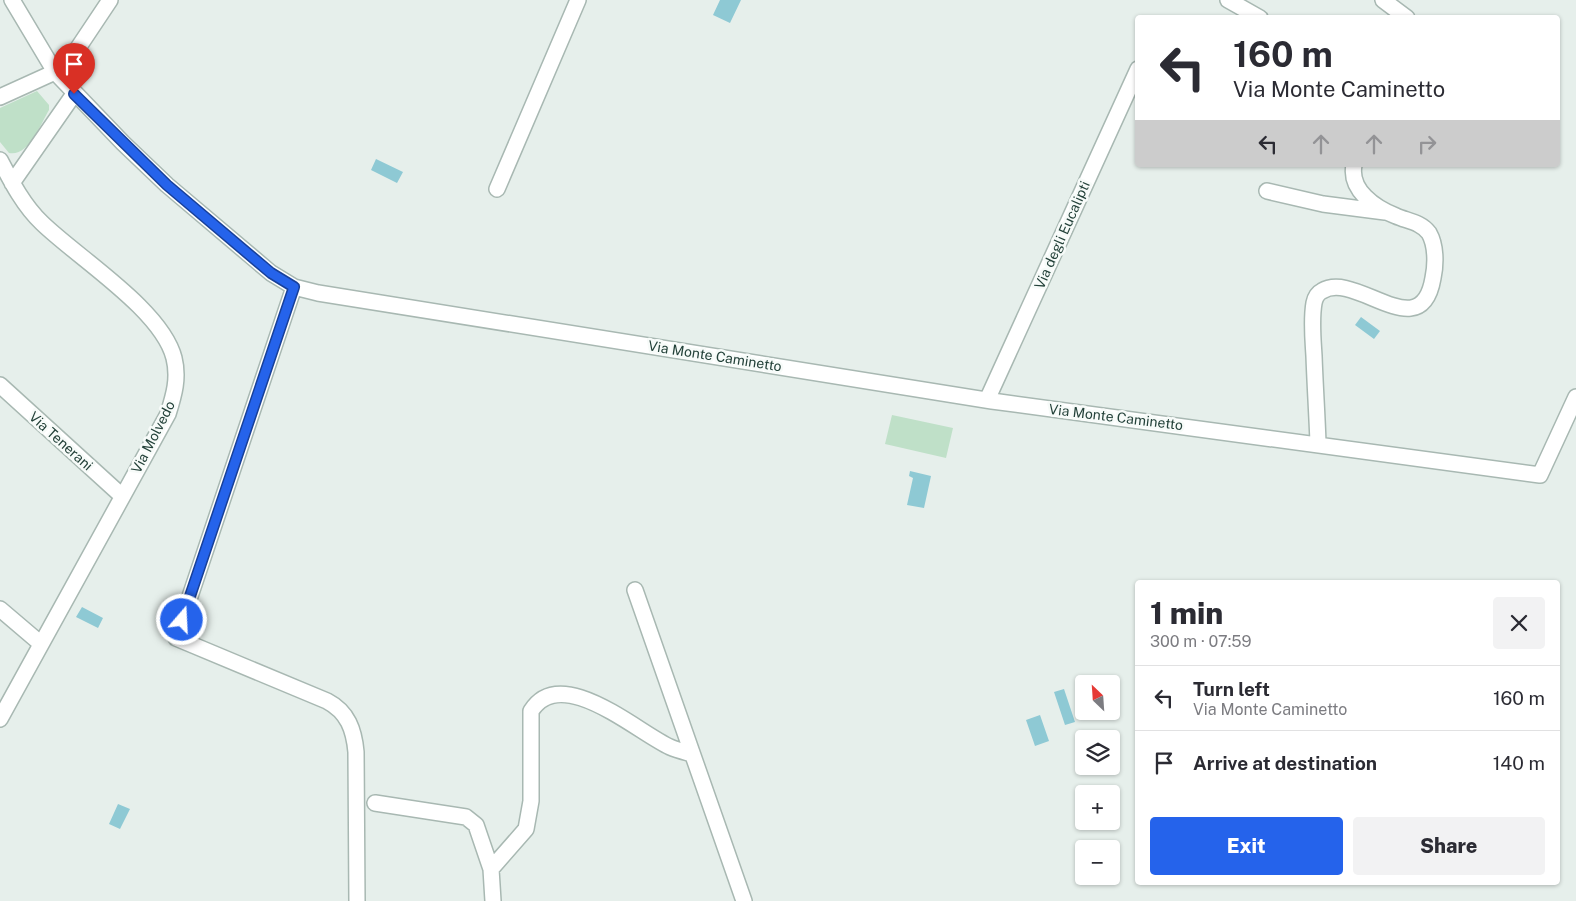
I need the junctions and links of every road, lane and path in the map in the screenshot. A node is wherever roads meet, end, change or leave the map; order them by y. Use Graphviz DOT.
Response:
graph roads {
  1 [pos="12,0"];
  2 [pos="110,0"];
  3 [pos="578,0"];
  4 [pos="1228,0"];
  5 [pos="1383,0"];
  6 [pos="1255,15"];
  7 [pos="1403,15"];
  8 [pos="55,72"];
  9 [pos="1135,77"];
  10 [pos="74,94"];
  11 [pos="0,97"];
  12 [pos="0,160"];
  13 [pos="1354,167"];
  14 [pos="12,183"];
  15 [pos="497,189"];
  16 [pos="1267,191"];
  17 [pos="1387,212"];
  18 [pos="294,287"];
  19 [pos="0,385"];
  20 [pos="1576,397"];
  21 [pos="987,400"];
  22 [pos="1318,443"];
  23 [pos="122,496"];
  24 [pos="635,590"];
  25 [pos="0,609"];
  26 [pos="40,643"];
  27 [pos="0,719"];
  28 [pos="692,754"];
  29 [pos="374,804"];
  30 [pos="491,869"];
  31 [pos="356,901"];
  32 [pos="493,901"];
  33 [pos="744,901"];
  1 -- 8 [label="street, Via Monte Caminetto"];
  2 -- 8 [label="street"];
  3 -- 15 [label="street"];
  4 -- 6 [label="street"];
  5 -- 7 [label="street"];
  8 -- 10 [label="street, Via Monte Caminetto"];
  8 -- 11 [label="street"];
  9 -- 21 [label="street, Via degli Eucalipti"];
  10 -- 14 [label="street"];
  10 -- 18 [label="street, Via Monte Caminetto"];
  12 -- 14 [label="street, Via Molvedo"];
  13 -- 17 [label="street"];
  14 -- 23 [label="street, Via Molvedo"];
  16 -- 17 [label="street"];
  17 -- 22 [label="street"];
  18 -- 21 [label="street, Via Monte Caminetto"];
  18 -- 31 [label="street"];
  19 -- 23 [label="street, Via Tenerani"];
  20 -- 22 [label="street, Via Monte Caminetto"];
  21 -- 22 [label="street, Via Monte Caminetto"];
  23 -- 26 [label="street, Via Molvedo"];
  24 -- 28 [label="street"];
  25 -- 26 [label="street"];
  26 -- 27 [label="street, Via Molvedo"];
  28 -- 30 [label="street"];
  28 -- 33 [label="street"];
  29 -- 30 [label="street"];
  30 -- 32 [label="street"];
}
